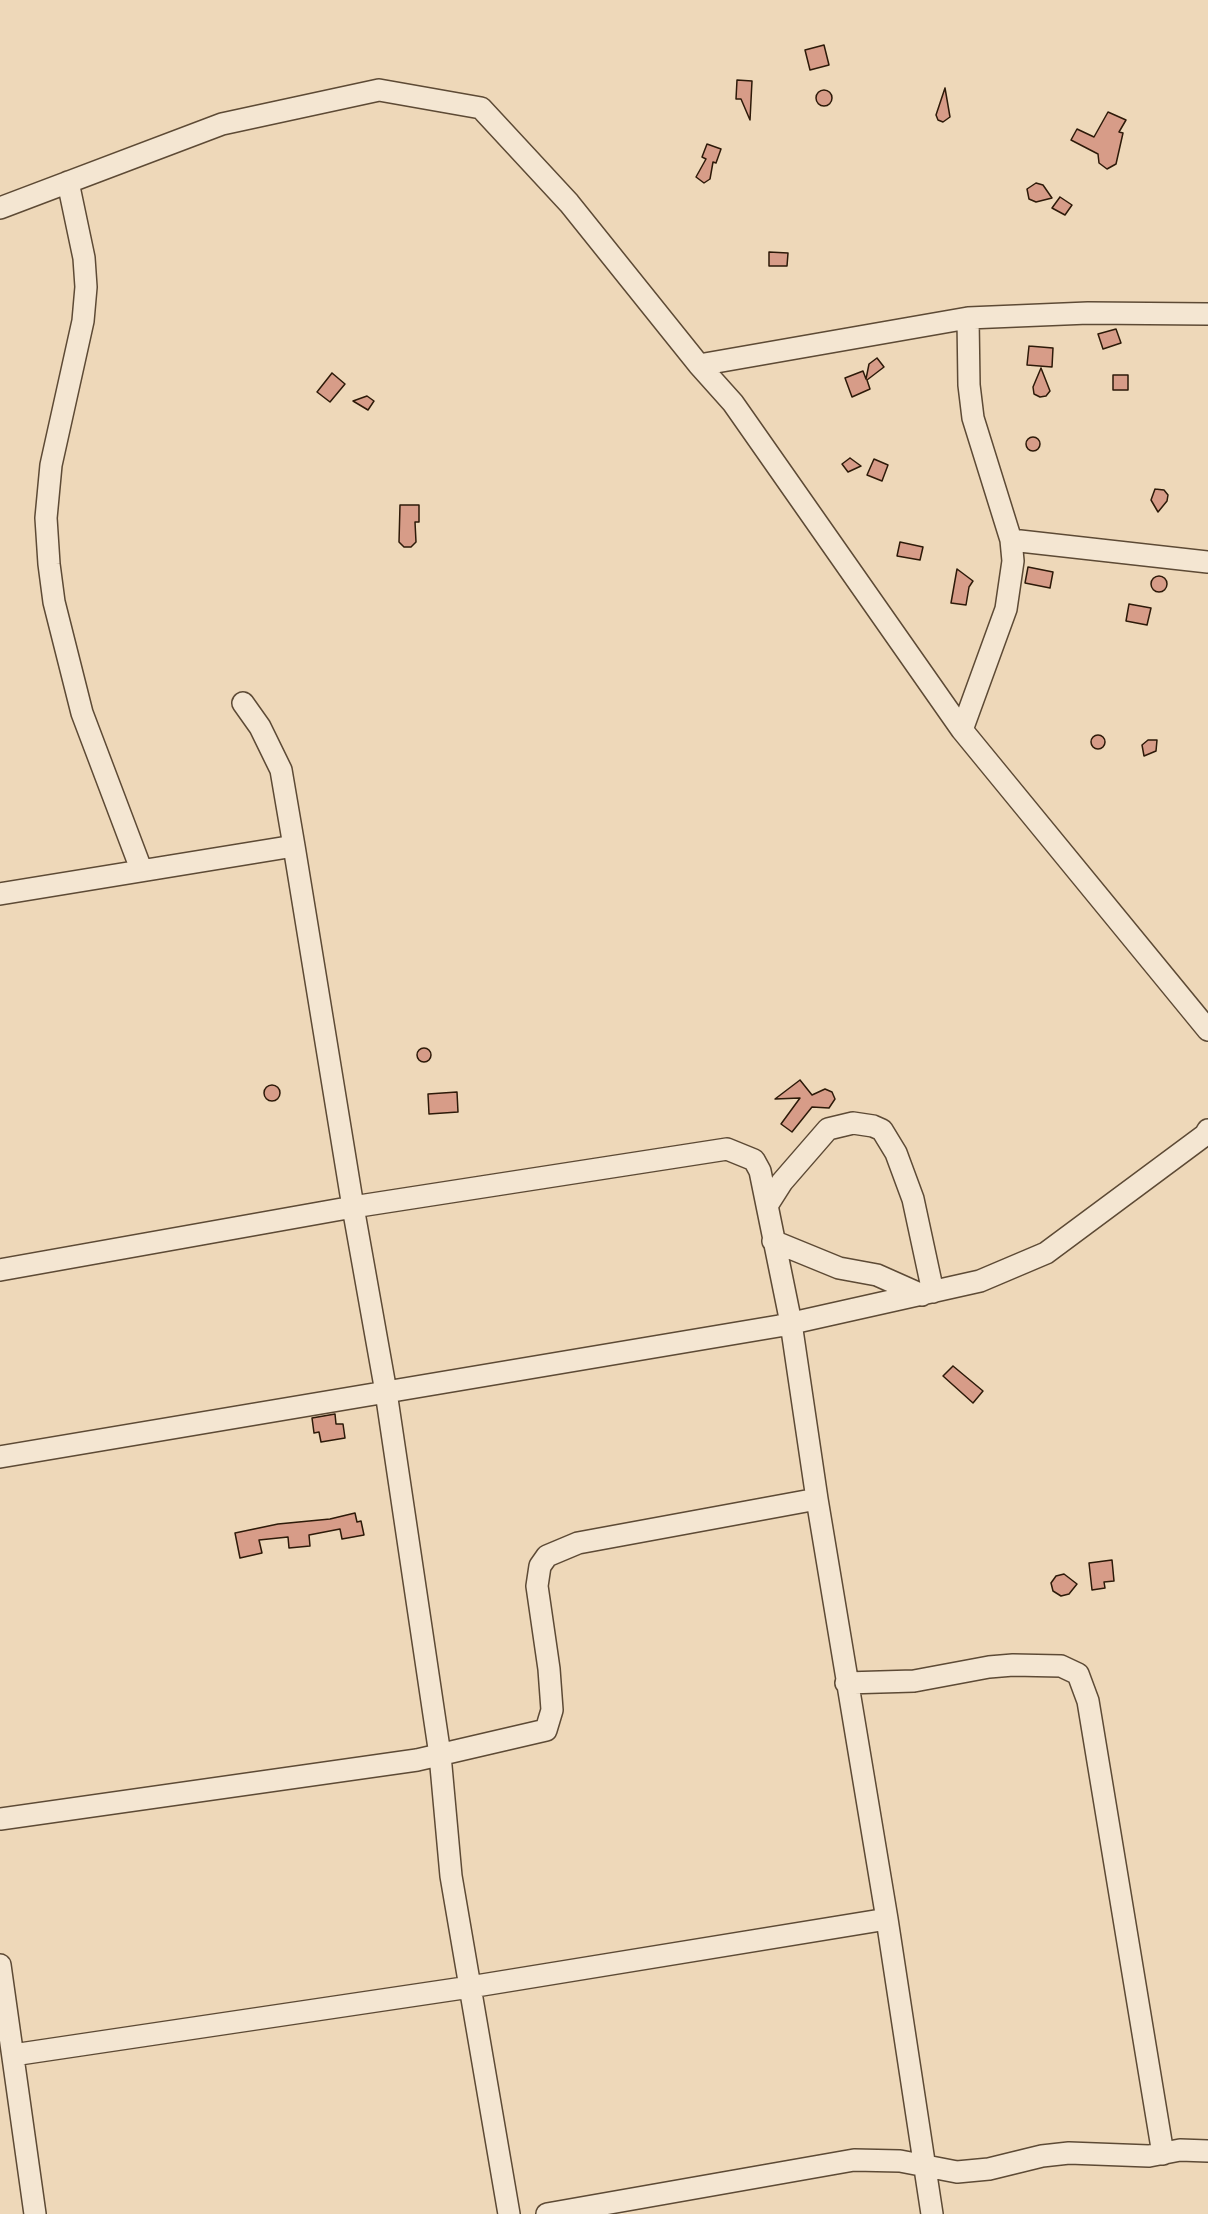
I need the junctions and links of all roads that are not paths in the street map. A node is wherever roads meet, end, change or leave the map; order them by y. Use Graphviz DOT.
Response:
graph roads {
  1 [pos="68,182"];
  2 [pos="0,208"];
  3 [pos="1208,314"];
  4 [pos="968,318"];
  5 [pos="699,365"];
  6 [pos="1011,540"];
  7 [pos="1208,562"];
  8 [pos="243,703"];
  9 [pos="962,730"];
  10 [pos="294,846"];
  11 [pos="141,869"];
  12 [pos="0,894"];
  13 [pos="1208,1030"];
  14 [pos="1207,1133"];
  15 [pos="768,1204"];
  16 [pos="353,1207"];
  17 [pos="774,1241"];
  18 [pos="0,1270"];
  19 [pos="927,1294"];
  20 [pos="791,1323"];
  21 [pos="386,1392"];
  22 [pos="0,1457"];
  23 [pos="817,1499"];
  24 [pos="846,1683"];
  25 [pos="440,1755"];
  26 [pos="0,1820"];
  27 [pos="887,1919"];
  28 [pos="0,1965"];
  29 [pos="470,1987"];
  30 [pos="12,2055"];
  31 [pos="1208,2151"];
  32 [pos="1163,2154"];
  33 [pos="923,2166"];
  34 [pos="35,2214"];
  35 [pos="509,2214"];
  36 [pos="547,2214"];
  37 [pos="932,2214"];
  1 -- 2 [label="street"];
  1 -- 5 [label="street"];
  1 -- 11 [label="street"];
  3 -- 4 [label="street"];
  4 -- 5 [label="street"];
  4 -- 6 [label="street"];
  5 -- 9 [label="street"];
  6 -- 7 [label="street"];
  6 -- 9 [label="street"];
  8 -- 10 [label="street"];
  9 -- 13 [label="street"];
  10 -- 11 [label="street"];
  10 -- 16 [label="street"];
  11 -- 12 [label="street"];
  14 -- 19 [label="street"];
  15 -- 16 [label="street"];
  15 -- 17 [label="street"];
  15 -- 19 [label="street"];
  16 -- 18 [label="street"];
  16 -- 21 [label="street"];
  17 -- 19 [label="street"];
  17 -- 20 [label="street"];
  19 -- 20 [label="street"];
  20 -- 21 [label="street"];
  20 -- 23 [label="street"];
  21 -- 22 [label="street"];
  21 -- 25 [label="street"];
  23 -- 24 [label="street"];
  23 -- 25 [label="street"];
  24 -- 27 [label="street"];
  24 -- 32 [label="street"];
  25 -- 26 [label="street"];
  25 -- 29 [label="street"];
  27 -- 29 [label="street"];
  27 -- 33 [label="street"];
  28 -- 30 [label="street"];
  29 -- 30 [label="street"];
  29 -- 35 [label="street"];
  30 -- 34 [label="street"];
  31 -- 32 [label="street"];
  32 -- 33 [label="street"];
  33 -- 36 [label="street"];
  33 -- 37 [label="street"];
}
